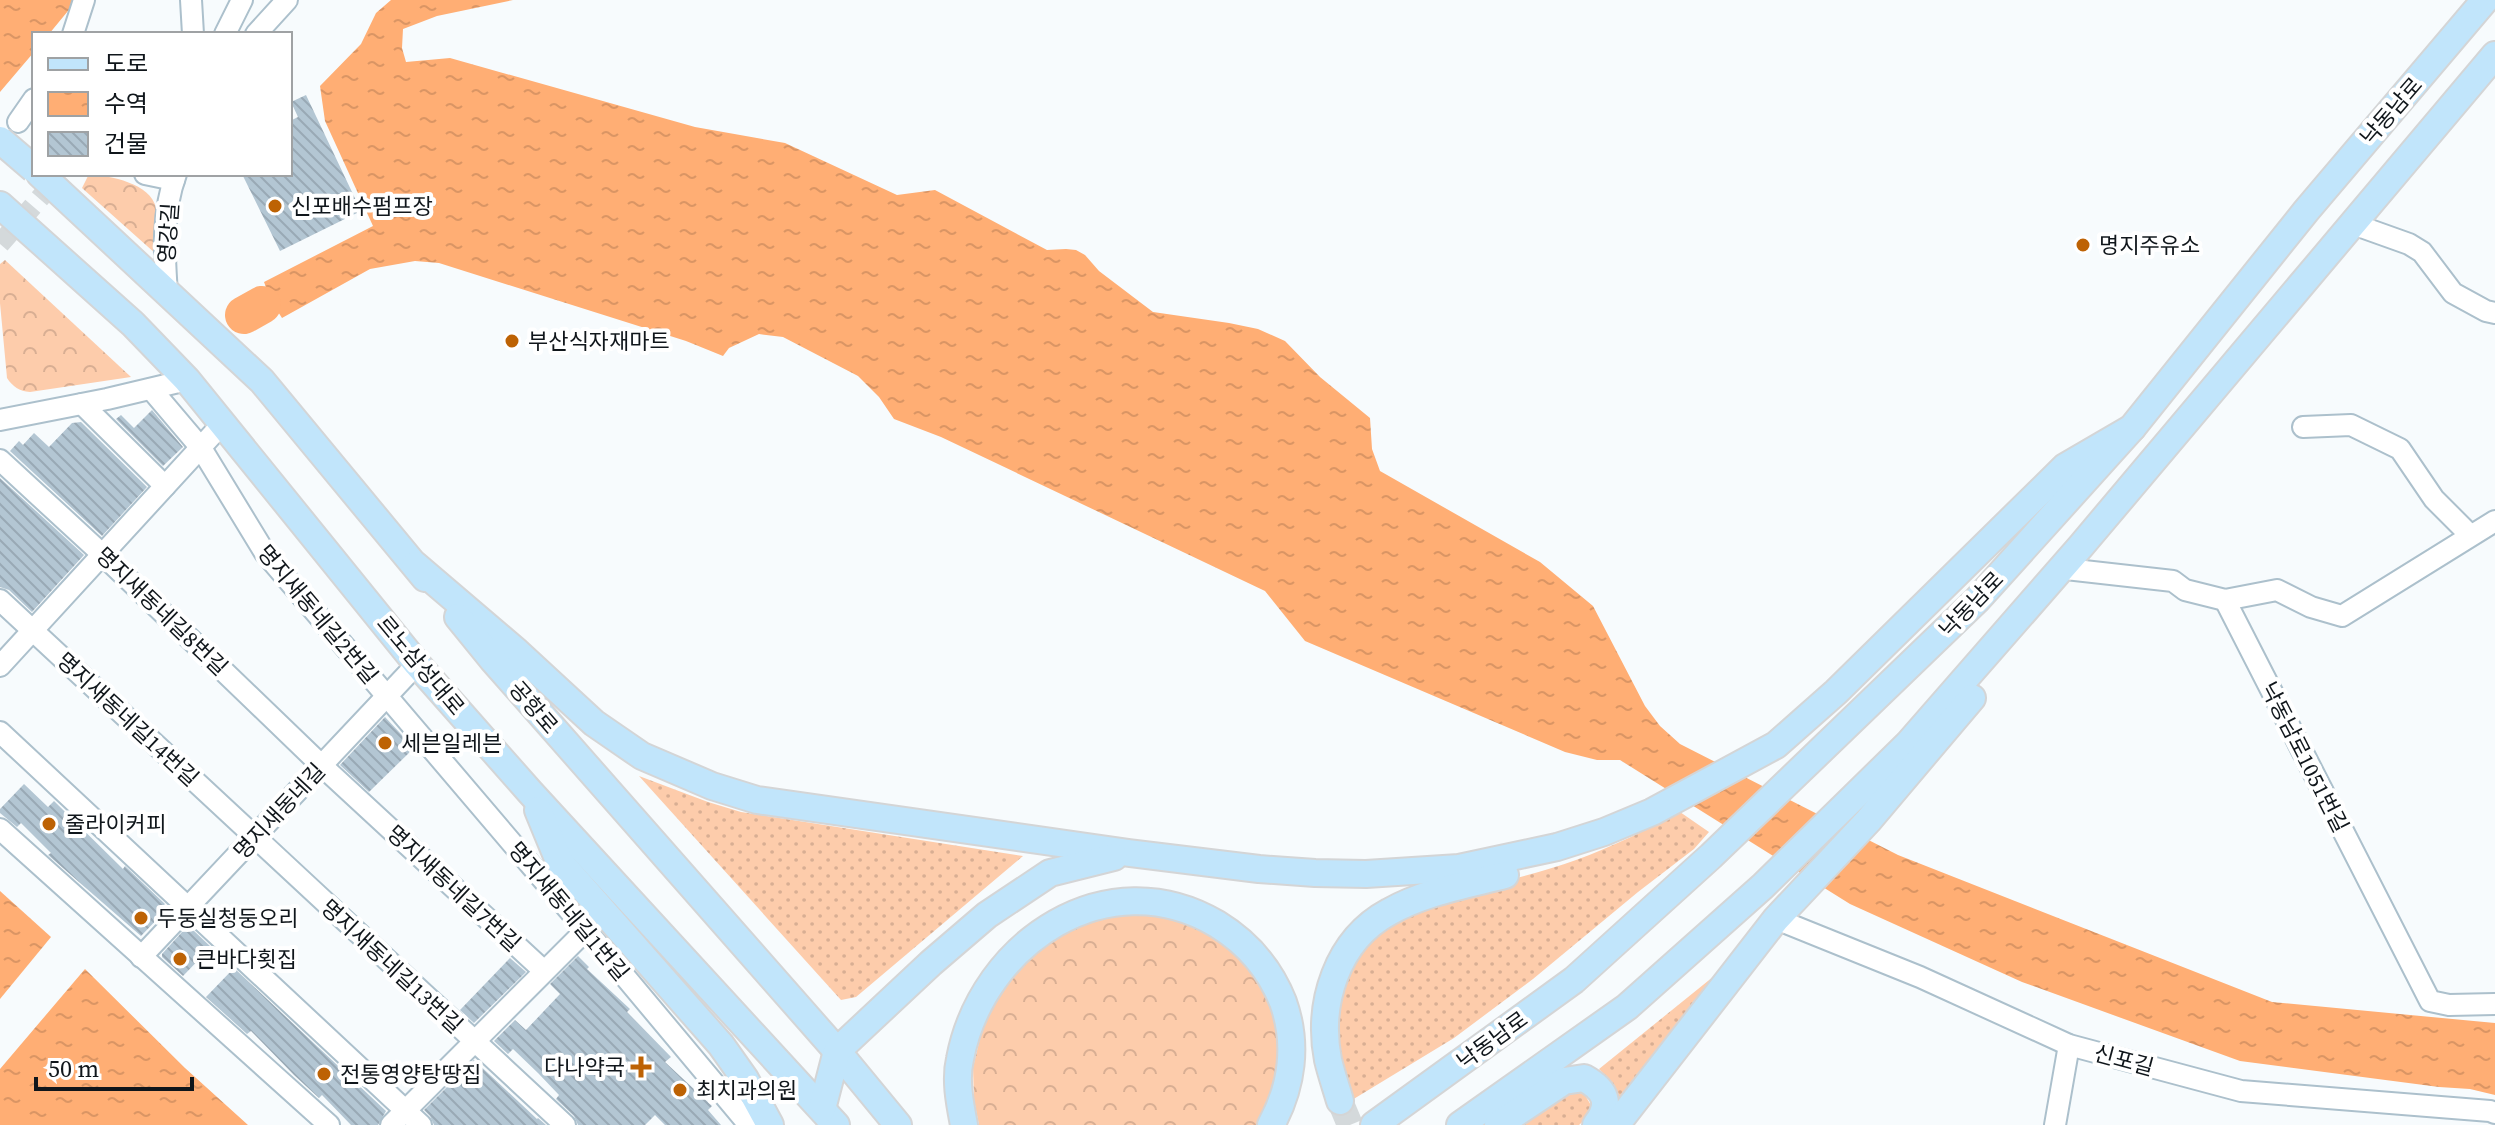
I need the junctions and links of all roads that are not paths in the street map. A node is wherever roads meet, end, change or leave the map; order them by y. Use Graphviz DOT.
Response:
graph roads {
  1 [pos="84,0"];
  2 [pos="191,0"];
  3 [pos="242,0"];
  4 [pos="287,0"];
  5 [pos="2485,0"];
  6 [pos="74,32"];
  7 [pos="193,32"];
  8 [pos="226,32"];
  9 [pos="258,32"];
  10 [pos="2495,55"];
  11 [pos="32,102"];
  12 [pos="9,131"];
  13 [pos="32,166"];
  14 [pos="42,176"];
  15 [pos="175,177"];
  16 [pos="2,207"];
  17 [pos="2353,224"];
  18 [pos="167,293"];
  19 [pos="2495,313"];
  20 [pos="187,380"];
  21 [pos="151,389"];
  22 [pos="82,404"];
  23 [pos="0,420"];
  24 [pos="223,423"];
  25 [pos="2303,427"];
  26 [pos="2132,428"];
  27 [pos="201,448"];
  28 [pos="0,460"];
  29 [pos="165,486"];
  30 [pos="2495,521"];
  31 [pos="2470,535"];
  32 [pos="2081,546"];
  33 [pos="102,554"];
  34 [pos="415,565"];
  35 [pos="2066,569"];
  36 [pos="0,600"];
  37 [pos="2225,600"];
  38 [pos="32,630"];
  39 [pos="417,664"];
  40 [pos="0,666"];
  41 [pos="388,698"];
  42 [pos="0,732"];
  43 [pos="321,765"];
  44 [pos="530,792"];
  45 [pos="1858,813"];
  46 [pos="0,829"];
  47 [pos="256,838"];
  48 [pos="1557,847"];
  49 [pos="1129,853"];
  50 [pos="189,908"];
  51 [pos="1783,911"];
  52 [pos="586,930"];
  53 [pos="141,957"];
  54 [pos="544,971"];
  55 [pos="2495,1004"];
  56 [pos="473,1042"];
  57 [pos="2069,1045"];
  58 [pos="837,1051"];
  59 [pos="1340,1101"];
  60 [pos="2495,1113"];
  61 [pos="829,1117"];
  62 [pos="398,1118"];
  63 [pos="329,1125"];
  64 [pos="421,1125"];
  65 [pos="565,1125"];
  66 [pos="749,1125"];
  67 [pos="770,1125"];
  68 [pos="898,1125"];
  69 [pos="964,1125"];
  70 [pos="1271,1125"];
  71 [pos="1374,1125"];
  72 [pos="1460,1125"];
  73 [pos="1498,1125"];
  74 [pos="1596,1125"];
  75 [pos="1616,1125"];
  76 [pos="2055,1125"];
  1 -- 6 [label="street"];
  2 -- 7 [label="street"];
  3 -- 8 [label="street"];
  4 -- 9 [label="street"];
  5 -- 26 [label="main road, 낙동남로"];
  10 -- 17 [label="main road, 낙동남로"];
  11 -- 12 [label="street"];
  12 -- 13 [label="main road, bridge"];
  14 -- 18 [label="main road"];
  15 -- 18 [label="street, 영강길"];
  16 -- 20 [label="main road, 르노삼성대로"];
  17 -- 19 [label="street"];
  17 -- 32 [label="main road, 낙동남로"];
  18 -- 34 [label="main road, 공항로"];
  20 -- 21 [label="street"];
  20 -- 24 [label="main road, 르노삼성대로"];
  21 -- 22 [label="street"];
  21 -- 27 [label="street, 명지새동네길2번길"];
  22 -- 23 [label="street"];
  22 -- 29 [label="street"];
  24 -- 27 [label="street"];
  24 -- 39 [label="main road, 르노삼성대로"];
  25 -- 31 [label="street"];
  26 -- 48 [label="main road"];
  26 -- 71 [label="main road, 낙동남로"];
  27 -- 29 [label="street"];
  27 -- 41 [label="street, 명지새동네길2번길"];
  28 -- 33 [label="street, 명지새동네길8번길"];
  29 -- 33 [label="street"];
  30 -- 31 [label="street"];
  31 -- 37 [label="street"];
  32 -- 35 [label="main road"];
  32 -- 45 [label="main road, 낙동남로"];
  33 -- 38 [label="street"];
  33 -- 43 [label="street, 명지새동네길8번길"];
  34 -- 49 [label="main road"];
  34 -- 58 [label="main road, 공항로"];
  35 -- 37 [label="street"];
  35 -- 45 [label="main road"];
  36 -- 38 [label="street, 명지새동네길14번길"];
  37 -- 55 [label="street, 낙동남로1051번길"];
  38 -- 40 [label="street"];
  38 -- 47 [label="street, 명지새동네길14번길"];
  39 -- 41 [label="street, 명지새동네길"];
  39 -- 44 [label="main road, 르노삼성대로"];
  41 -- 43 [label="street, 명지새동네길"];
  41 -- 52 [label="street, 명지새동네길1번길"];
  42 -- 50 [label="street"];
  43 -- 47 [label="street, 명지새동네길"];
  43 -- 54 [label="street, 명지새동네길7번길"];
  44 -- 61 [label="main road, 르노삼성대로"];
  44 -- 67 [label="main road"];
  45 -- 51 [label="main road"];
  45 -- 72 [label="main road, 낙동남로"];
  46 -- 53 [label="street"];
  47 -- 50 [label="street, 명지새동네길"];
  47 -- 56 [label="street, 명지새동네길13번길"];
  48 -- 49 [label="main road"];
  48 -- 59 [label="main road"];
  49 -- 58 [label="main road"];
  50 -- 53 [label="street, 명지새동네길"];
  50 -- 62 [label="street"];
  51 -- 57 [label="street, 신포길"];
  51 -- 75 [label="main road"];
  52 -- 54 [label="street"];
  52 -- 66 [label="street, 명지새동네길1번길"];
  53 -- 63 [label="street"];
  54 -- 56 [label="street"];
  56 -- 62 [label="street"];
  56 -- 65 [label="street, 명지새동네길13번길"];
  57 -- 60 [label="street, 신포길"];
  57 -- 76 [label="street"];
  58 -- 61 [label="main road"];
  58 -- 68 [label="main road, 공항로"];
  62 -- 64 [label="street"];
  69 -- 70 [label="main road"];
  73 -- 74 [label="main road"];
}
